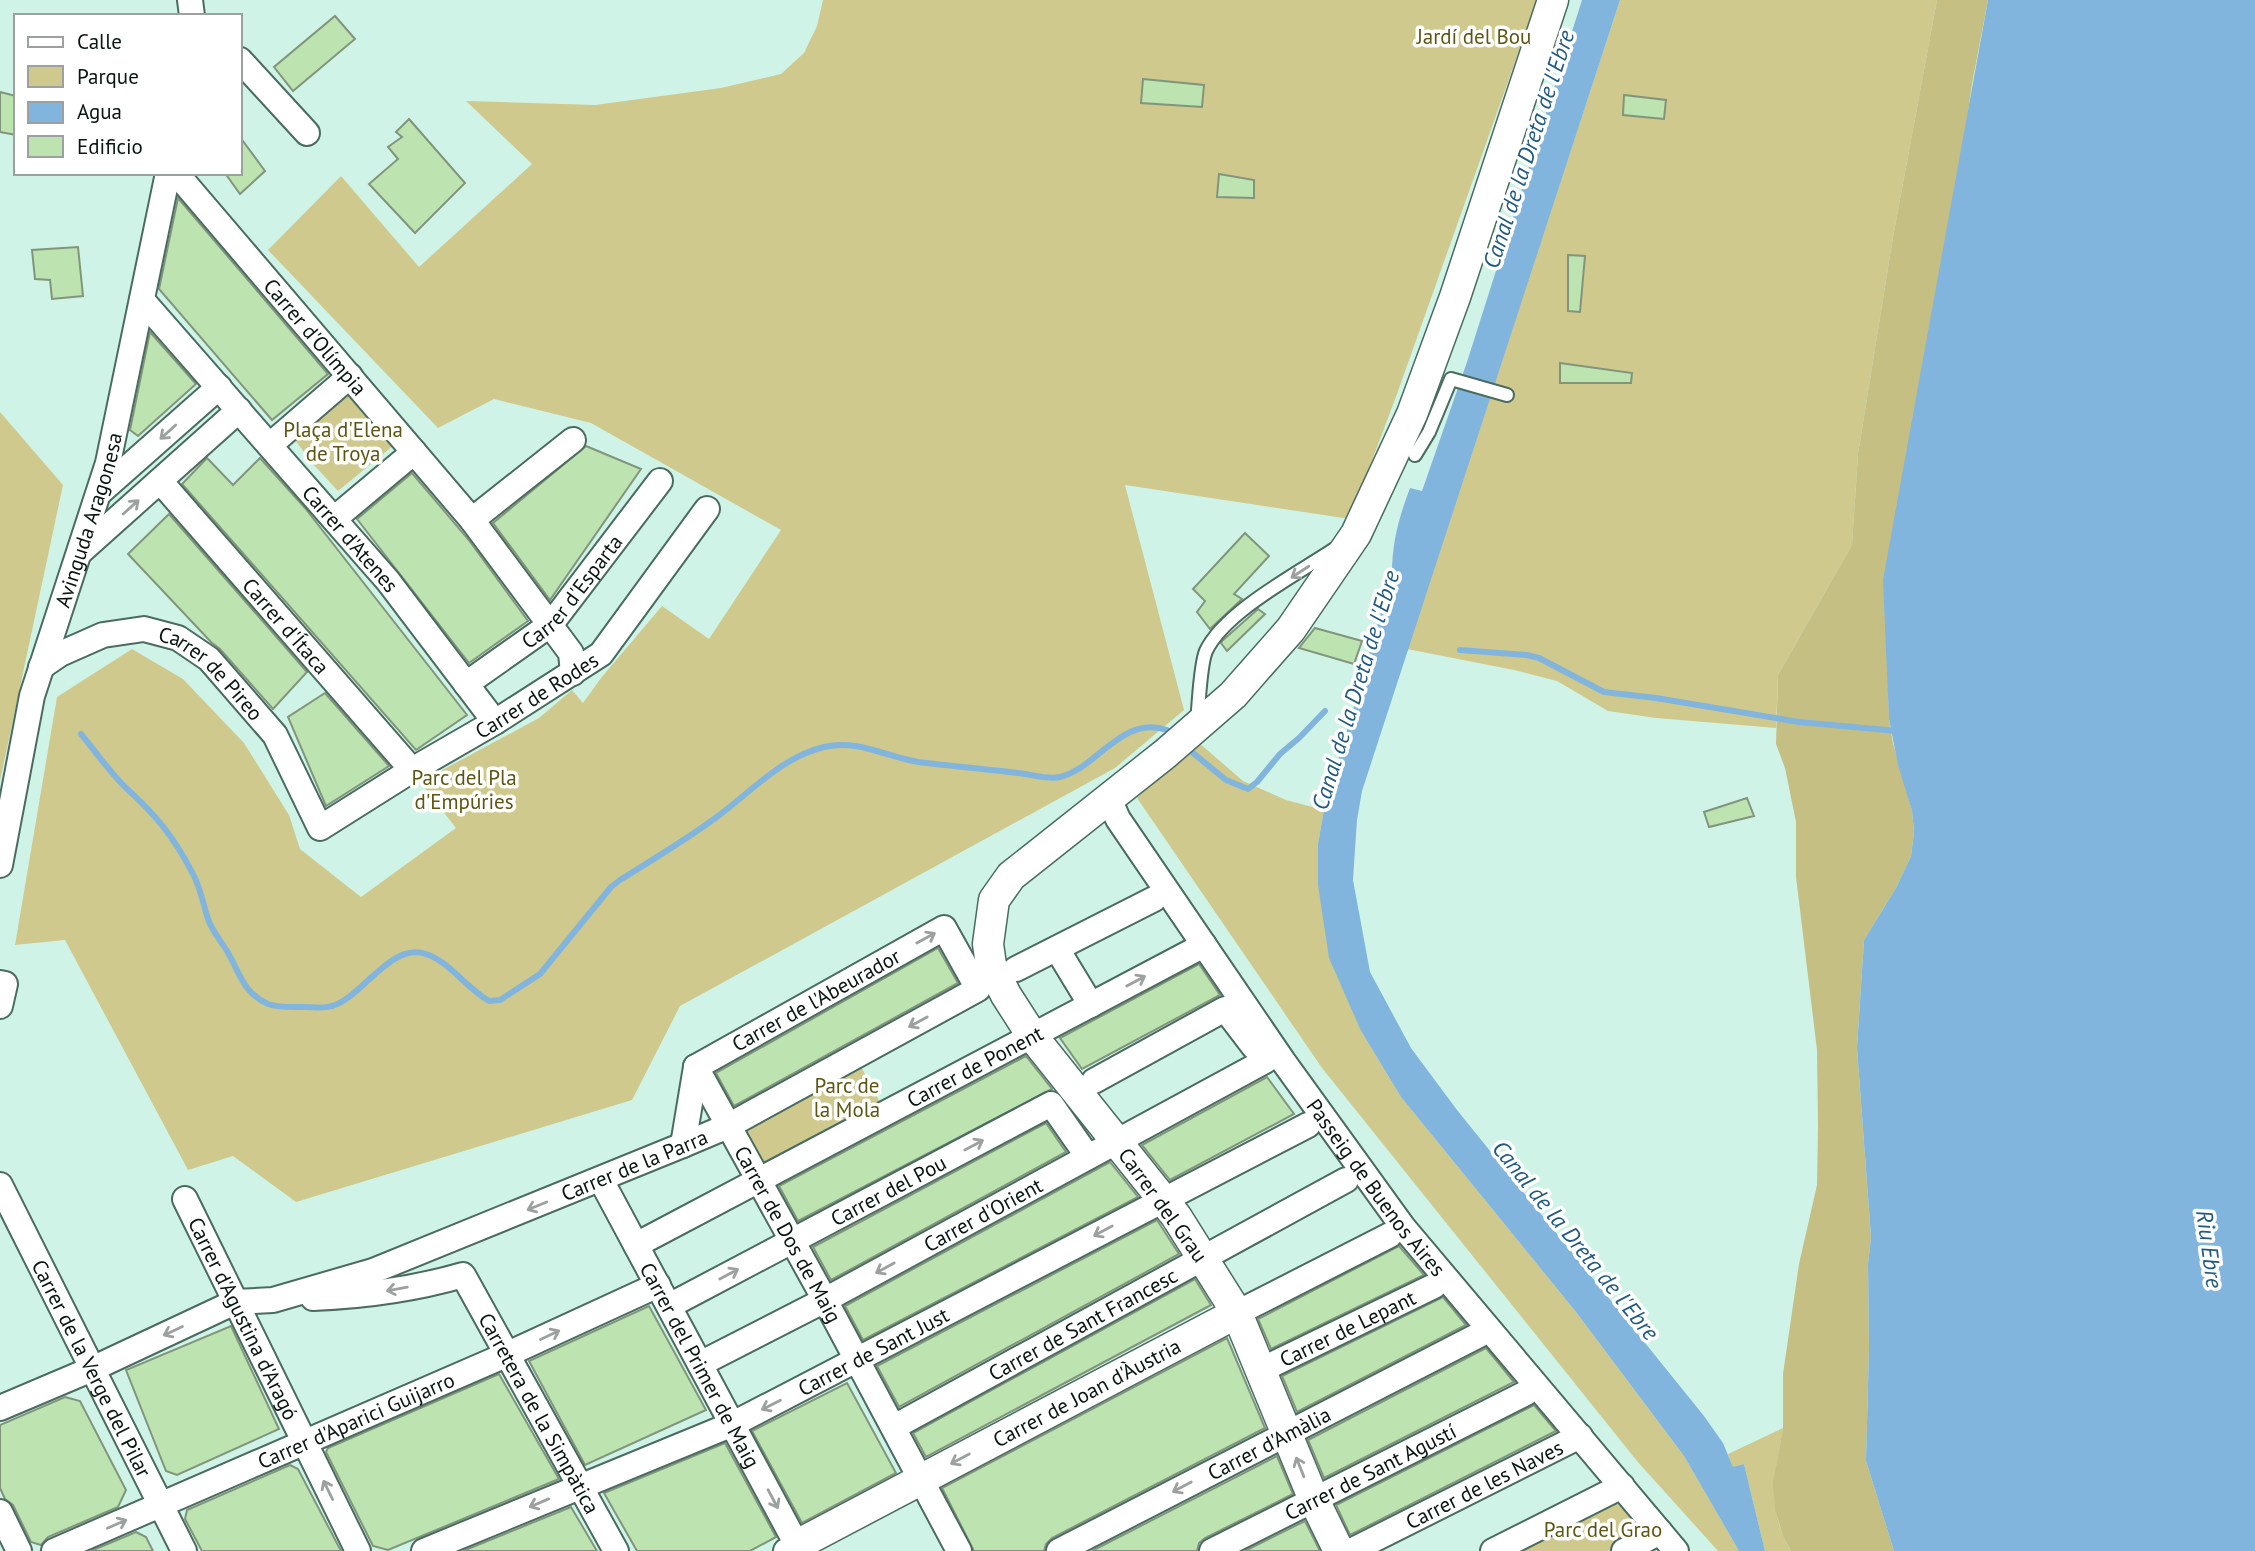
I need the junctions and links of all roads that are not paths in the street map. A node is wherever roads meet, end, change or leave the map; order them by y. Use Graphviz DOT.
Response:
graph roads {
  1 [pos="1553,0"];
  2 [pos="242,62"];
  3 [pos="307,133"];
  4 [pos="168,175"];
  5 [pos="178,175"];
  6 [pos="142,300"];
  7 [pos="349,376"];
  8 [pos="219,387"];
  9 [pos="1507,396"];
  10 [pos="239,410"];
  11 [pos="573,440"];
  12 [pos="270,445"];
  13 [pos="414,452"];
  14 [pos="1415,454"];
  15 [pos="160,481"];
  16 [pos="660,481"];
  17 [pos="99,493"];
  18 [pos="707,509"];
  19 [pos="334,519"];
  20 [pos="472,520"];
  21 [pos="1356,534"];
  22 [pos="80,553"];
  23 [pos="551,624"];
  24 [pos="41,667"];
  25 [pos="573,673"];
  26 [pos="466,684"];
  27 [pos="495,722"];
  28 [pos="1196,728"];
  29 [pos="412,770"];
  30 [pos="1109,799"];
  31 [pos="320,828"];
  32 [pos="0,865"];
  33 [pos="1154,899"];
  34 [pos="1204,945"];
  35 [pos="1057,948"];
  36 [pos="1016,970"];
  37 [pos="0,983"];
  38 [pos="978,989"];
  39 [pos="1091,1005"];
  40 [pos="0,1006"];
  41 [pos="1033,1037"];
  42 [pos="1269,1054"];
  43 [pos="696,1068"];
  44 [pos="1094,1081"];
  45 [pos="1308,1125"];
  46 [pos="728,1126"];
  47 [pos="1117,1141"];
  48 [pos="683,1146"];
  49 [pos="1088,1157"];
  50 [pos="601,1180"];
  51 [pos="758,1180"];
  52 [pos="1346,1180"];
  53 [pos="0,1185"];
  54 [pos="185,1199"];
  55 [pos="1163,1199"];
  56 [pos="1390,1235"];
  57 [pos="792,1240"];
  58 [pos="636,1245"];
  59 [pos="1202,1257"];
  60 [pos="464,1275"];
  61 [pos="1434,1286"];
  62 [pos="663,1296"];
  63 [pos="273,1300"];
  64 [pos="825,1300"];
  65 [pos="235,1302"];
  66 [pos="1237,1312"];
  67 [pos="1479,1335"];
  68 [pos="508,1354"];
  69 [pos="857,1360"];
  70 [pos="700,1364"];
  71 [pos="92,1369"];
  72 [pos="1261,1370"];
  73 [pos="1526,1393"];
  74 [pos="0,1408"];
  75 [pos="733,1424"];
  76 [pos="894,1427"];
  77 [pos="1286,1433"];
  78 [pos="1580,1436"];
  79 [pos="304,1443"];
  80 [pos="922,1479"];
  81 [pos="580,1485"];
  82 [pos="1622,1486"];
  83 [pos="1314,1500"];
  84 [pos="160,1504"];
  85 [pos="0,1512"];
  86 [pos="1660,1532"];
  87 [pos="794,1549"];
  88 [pos="19,1551"];
  89 [pos="54,1551"];
  90 [pos="184,1551"];
  91 [pos="358,1551"];
  92 [pos="424,1551"];
  93 [pos="616,1551"];
  94 [pos="959,1551"];
  95 [pos="1059,1551"];
  96 [pos="1212,1551"];
  97 [pos="1339,1551"];
  98 [pos="1351,1551"];
  99 [pos="1493,1551"];
  100 [pos="1624,1551"];
  101 [pos="1676,1551"];
  1 -- 21 [label="street"];
  2 -- 3 [label="street"];
  4 -- 6 [label="street, Avinguda Aragonesa"];
  5 -- 7 [label="street, Carrer d'Olímpia"];
  6 -- 8 [label="street, Carrer d'Atenes"];
  6 -- 17 [label="street, Avinguda Aragonesa"];
  7 -- 12 [label="street"];
  7 -- 13 [label="street, Carrer d'Olímpia"];
  8 -- 10 [label="street, Carrer d'Atenes"];
  8 -- 17 [label="street, one-way"];
  9 -- 14 [label="lane"];
  10 -- 12 [label="street, Carrer d'Atenes"];
  10 -- 15 [label="street"];
  11 -- 20 [label="street"];
  12 -- 19 [label="street, Carrer d'Atenes"];
  13 -- 19 [label="street"];
  13 -- 20 [label="street, Carrer d'Olímpia"];
  22 -- 15 [label="street, one-way"];
  15 -- 29 [label="street, Carrer d'Ítaca"];
  16 -- 23 [label="street, Carrer d'Esparta"];
  17 -- 22 [label="street, Avinguda Aragonesa"];
  18 -- 25 [label="street, Carrer de Rodes"];
  19 -- 26 [label="street, Carrer d'Atenes"];
  20 -- 23 [label="street, Carrer d'Olímpia"];
  21 -- 28 [label="street"];
  21 -- 28 [label="lane, one-way"];
  22 -- 24 [label="street, Avinguda Aragonesa"];
  23 -- 25 [label="street, Carrer d'Olímpia"];
  23 -- 26 [label="street, Carrer d'Esparta"];
  24 -- 31 [label="street, Carrer de Pireo"];
  24 -- 32 [label="street, Avinguda Aragonesa"];
  25 -- 27 [label="street, Carrer de Rodes"];
  26 -- 27 [label="street, Carrer d'Atenes"];
  27 -- 29 [label="street, Carrer de Rodes"];
  28 -- 30 [label="street"];
  29 -- 31 [label="street, Carrer de Rodes"];
  30 -- 34 [label="street, Passeig de Buenos Aires"];
  30 -- 41 [label="street, Carrer del Grau"];
  33 -- 35 [label="street"];
  39 -- 34 [label="street, Carrer de Ponent, one-way"];
  34 -- 42 [label="street, Passeig de Buenos Aires"];
  35 -- 36 [label="street"];
  35 -- 39 [label="street"];
  37 -- 40 [label="street"];
  43 -- 38 [label="street, Carrer de l'Abeurador, one-way"];
  38 -- 46 [label="street, Carrer de la Parra, one-way"];
  39 -- 41 [label="street, Carrer de Ponent"];
  41 -- 47 [label="street, Carrer del Grau"];
  41 -- 51 [label="street, Carrer de Ponent"];
  42 -- 44 [label="street"];
  42 -- 47 [label="street, Carrer d'Orient"];
  42 -- 78 [label="street, Passeig de Buenos Aires"];
  43 -- 46 [label="street, Carrer de Dos de Maig"];
  43 -- 48 [label="street"];
  45 -- 55 [label="street, Carrer de Sant Just"];
  46 -- 48 [label="street, Carrer de la Parra"];
  46 -- 51 [label="street, Carrer de Dos de Maig"];
  47 -- 49 [label="street, Carrer d'Orient"];
  47 -- 55 [label="street, Carrer del Grau"];
  48 -- 50 [label="street, Carrer de la Parra"];
  57 -- 49 [label="street, Carrer del Pou, one-way"];
  49 -- 64 [label="street, Carrer d'Orient, one-way"];
  50 -- 58 [label="street, Carrer del Primer de Maig"];
  50 -- 63 [label="street, Carrer de la Parra, one-way"];
  51 -- 57 [label="street, Carrer de Dos de Maig"];
  51 -- 58 [label="street, Carrer de Ponent"];
  52 -- 59 [label="street, Carrer de Sant Francesc"];
  53 -- 71 [label="street, Carrer de la Verge del Pilar"];
  54 -- 65 [label="street, Carrer d'Agustina d'Aragó"];
  55 -- 59 [label="street, Carrer del Grau"];
  55 -- 69 [label="street, Carrer de Sant Just, one-way"];
  56 -- 66 [label="street, Carrer de Joan d'Àustria"];
  62 -- 57 [label="street, Carrer del Pou, one-way"];
  57 -- 64 [label="street, Carrer de Dos de Maig"];
  58 -- 62 [label="street, Carrer del Primer de Maig"];
  59 -- 66 [label="street, Carrer del Grau"];
  59 -- 76 [label="street, Carrer de Sant Francesc"];
  60 -- 63 [label="street, Carrer de la Parra, one-way"];
  60 -- 68 [label="street, Carretera de la Simpàtica"];
  61 -- 72 [label="street, Carrer de Lepant"];
  68 -- 62 [label="street, Carrer d'Aparici Guijarro, one-way"];
  62 -- 70 [label="street, Carrer del Primer de Maig"];
  63 -- 65 [label="street, Carrer de la Parra"];
  64 -- 69 [label="street, Carrer de Dos de Maig"];
  64 -- 70 [label="street, Carrer d'Orient"];
  65 -- 71 [label="street, one-way"];
  65 -- 79 [label="street, Carrer d'Agustina d'Aragó"];
  66 -- 72 [label="street, Carrer del Grau"];
  66 -- 80 [label="street, Carrer de Joan d'Àustria, one-way"];
  67 -- 77 [label="street, Carrer d'Amàlia"];
  68 -- 79 [label="street, Carrer d'Aparici Guijarro"];
  68 -- 81 [label="street, Carretera de la Simpàtica"];
  69 -- 75 [label="street, Carrer de Sant Just, one-way"];
  69 -- 76 [label="street, Carrer de Dos de Maig"];
  70 -- 75 [label="street, Carrer del Primer de Maig"];
  71 -- 74 [label="street"];
  71 -- 84 [label="street, Carrer de la Verge del Pilar"];
  72 -- 77 [label="street, Carrer del Grau"];
  73 -- 83 [label="street, Carrer de Sant Agustí"];
  75 -- 81 [label="street, Carrer de Sant Just"];
  75 -- 87 [label="street, Carrer del Primer de Maig, one-way"];
  76 -- 80 [label="street, Carrer de Dos de Maig"];
  83 -- 77 [label="street, Carrer del Grau, one-way"];
  77 -- 95 [label="street, Carrer d'Amàlia, one-way"];
  78 -- 82 [label="street, Passeig de Buenos Aires"];
  78 -- 98 [label="street, Carrer de les Naves"];
  79 -- 84 [label="street, Carrer d'Aparici Guijarro"];
  91 -- 79 [label="street, Carrer d'Agustina d'Aragó, one-way"];
  80 -- 87 [label="street, Carrer de Joan d'Àustria"];
  80 -- 94 [label="street, Carrer de Dos de Maig"];
  81 -- 92 [label="street, Carrer de Sant Just, one-way"];
  81 -- 93 [label="street, Carretera de la Simpàtica"];
  82 -- 86 [label="street, Passeig de Buenos Aires"];
  82 -- 99 [label="street"];
  83 -- 96 [label="street, Carrer de Sant Agustí"];
  83 -- 97 [label="street, Carrer del Grau"];
  89 -- 84 [label="street, Carrer d'Aparici Guijarro, one-way"];
  84 -- 90 [label="street, Carrer de la Verge del Pilar"];
  85 -- 88 [label="street"];
  86 -- 100 [label="street"];
  86 -- 101 [label="street, Passeig de Buenos Aires"];
}
